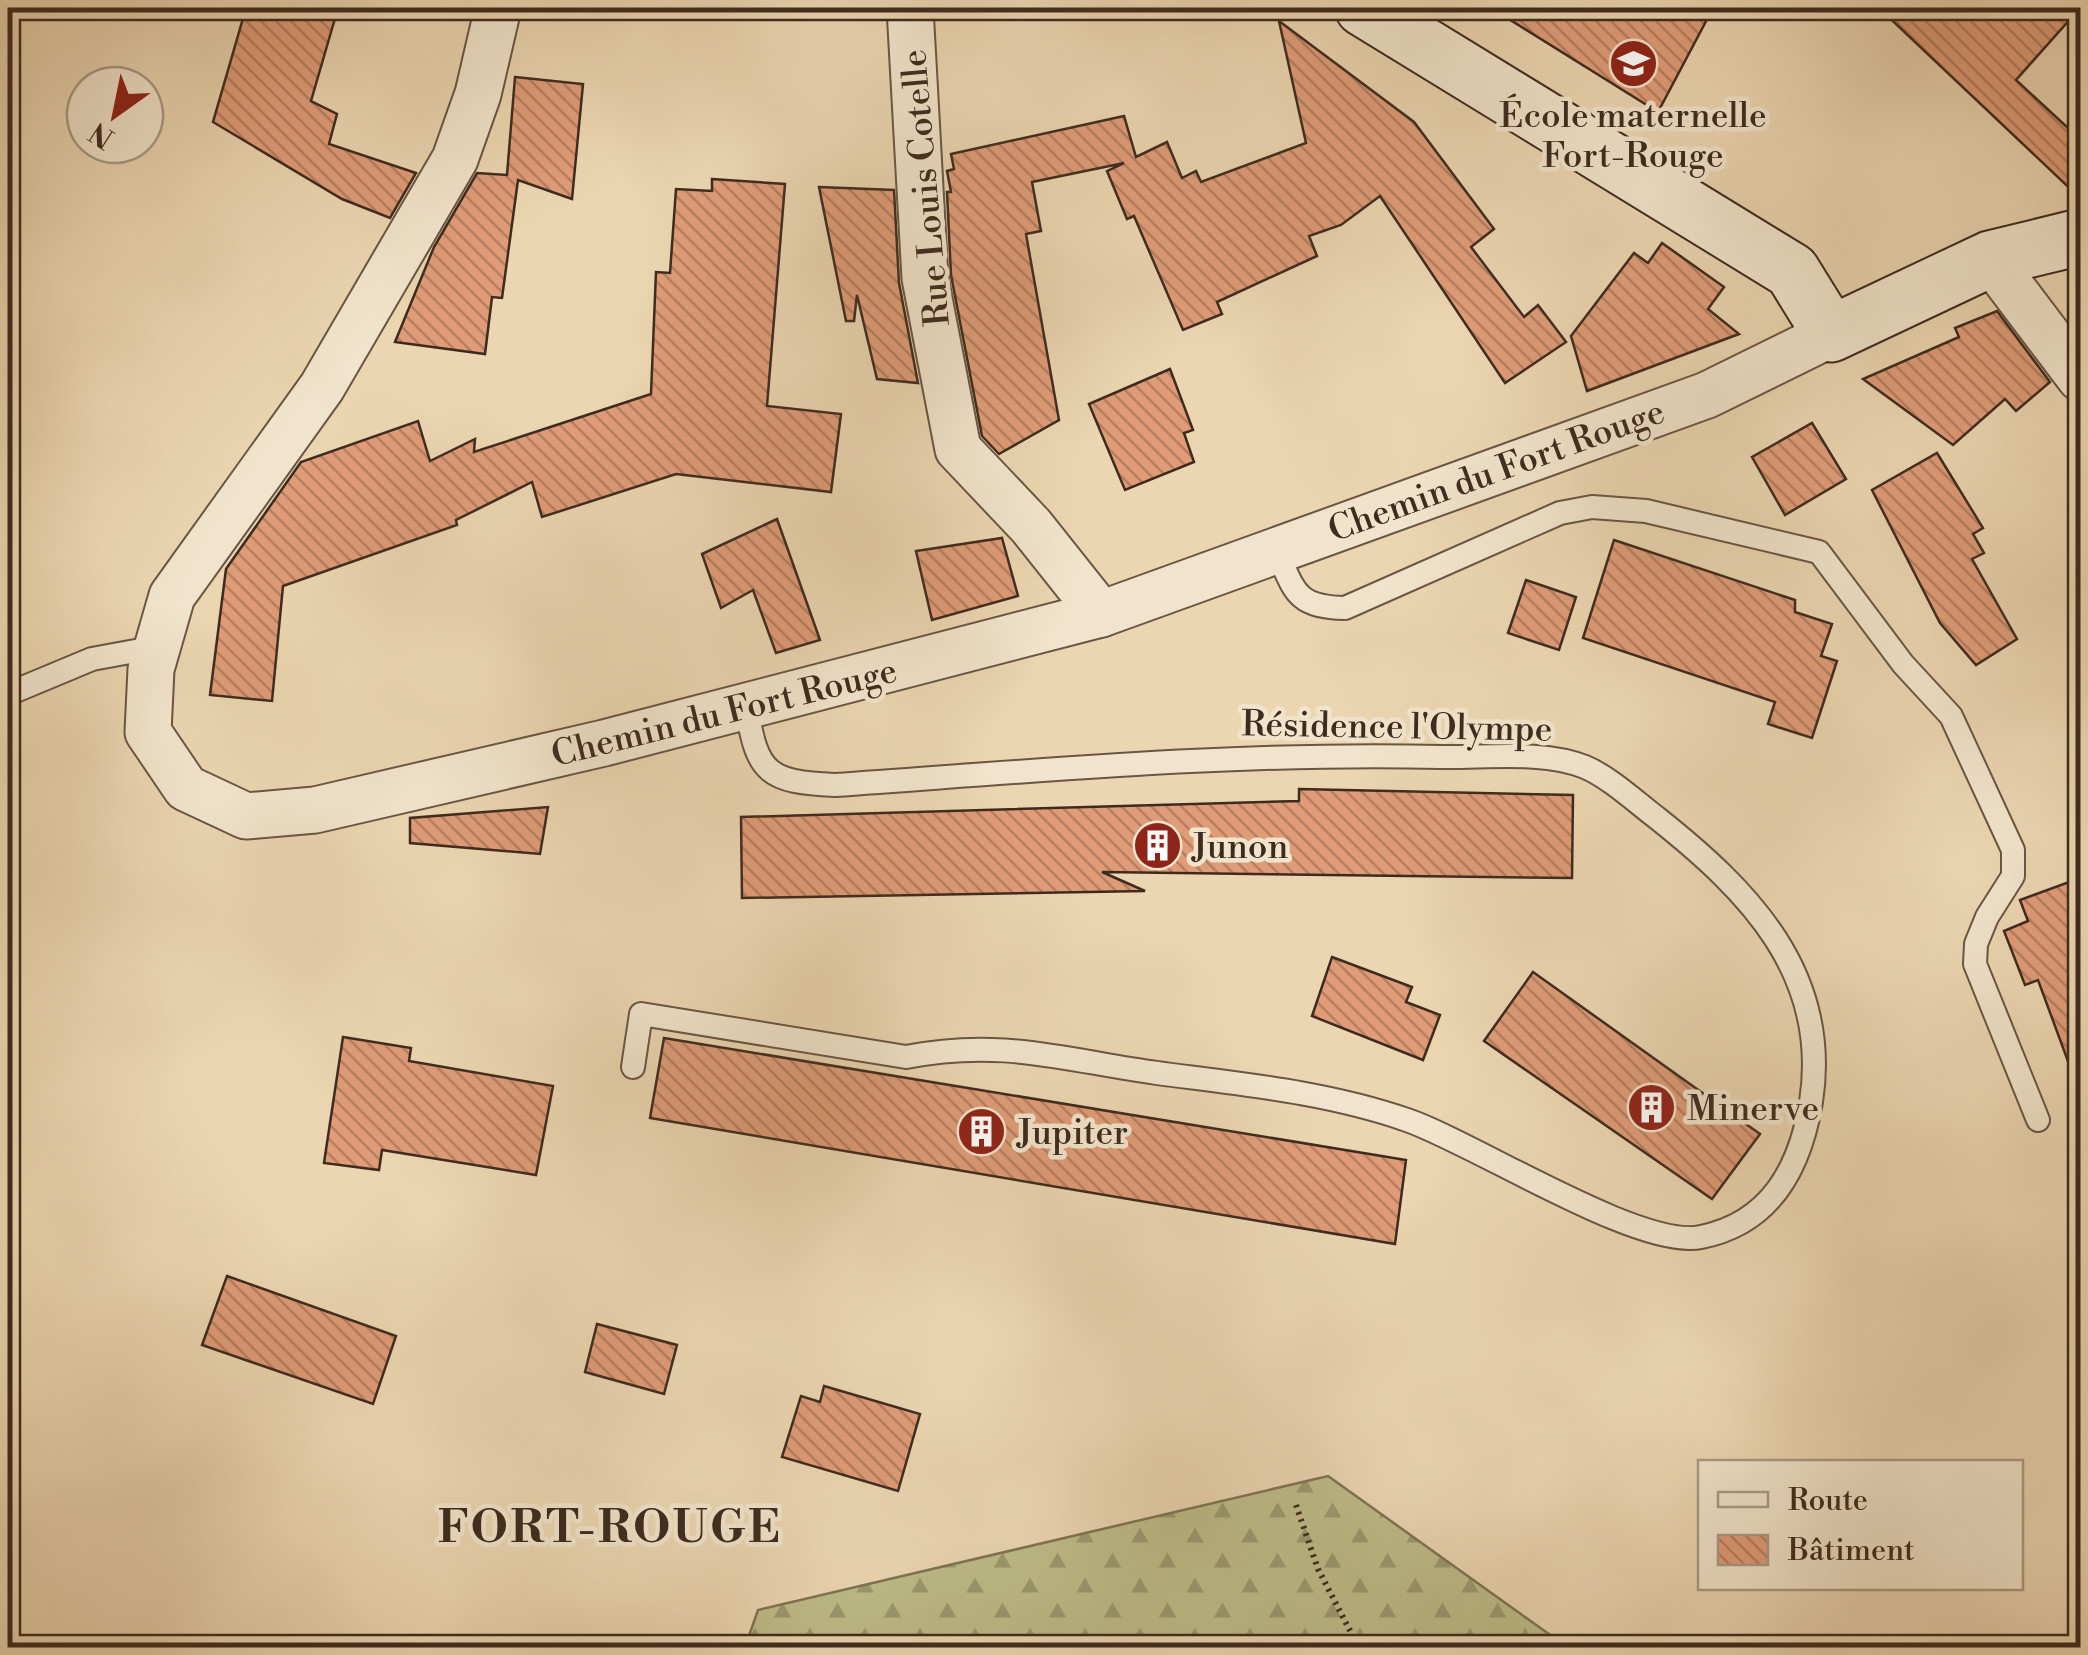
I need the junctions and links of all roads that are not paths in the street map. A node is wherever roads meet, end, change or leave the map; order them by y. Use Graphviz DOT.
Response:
graph roads {
  1 [pos="498,8"];
  2 [pos="910,8"];
  3 [pos="1363,8"];
  4 [pos="2080,237"];
  5 [pos="1990,259"];
  6 [pos="1831,334"];
  7 [pos="2080,378"];
  8 [pos="1276,550"];
  9 [pos="1100,614"];
  10 [pos="157,647"];
  11 [pos="8,694"];
  12 [pos="747,709"];
  13 [pos="634,1068"];
  14 [pos="2038,1120"];
  1 -- 10 [label="street, Chemin du Fort Rouge"];
  2 -- 9 [label="street, Rue Louis Cotelle"];
  3 -- 6 [label="main road"];
  4 -- 5 [label="main road, Chemin du Fort Rouge"];
  5 -- 6 [label="main road, Chemin du Fort Rouge"];
  5 -- 7 [label="street"];
  6 -- 8 [label="street, Chemin du Fort Rouge"];
  8 -- 9 [label="street, Chemin du Fort Rouge"];
  8 -- 14 [label="lane"];
  9 -- 12 [label="street, Chemin du Fort Rouge"];
  10 -- 11 [label="lane"];
  10 -- 12 [label="street, Chemin du Fort Rouge"];
  12 -- 13 [label="lane, Résidence l'Olympe"];
}
